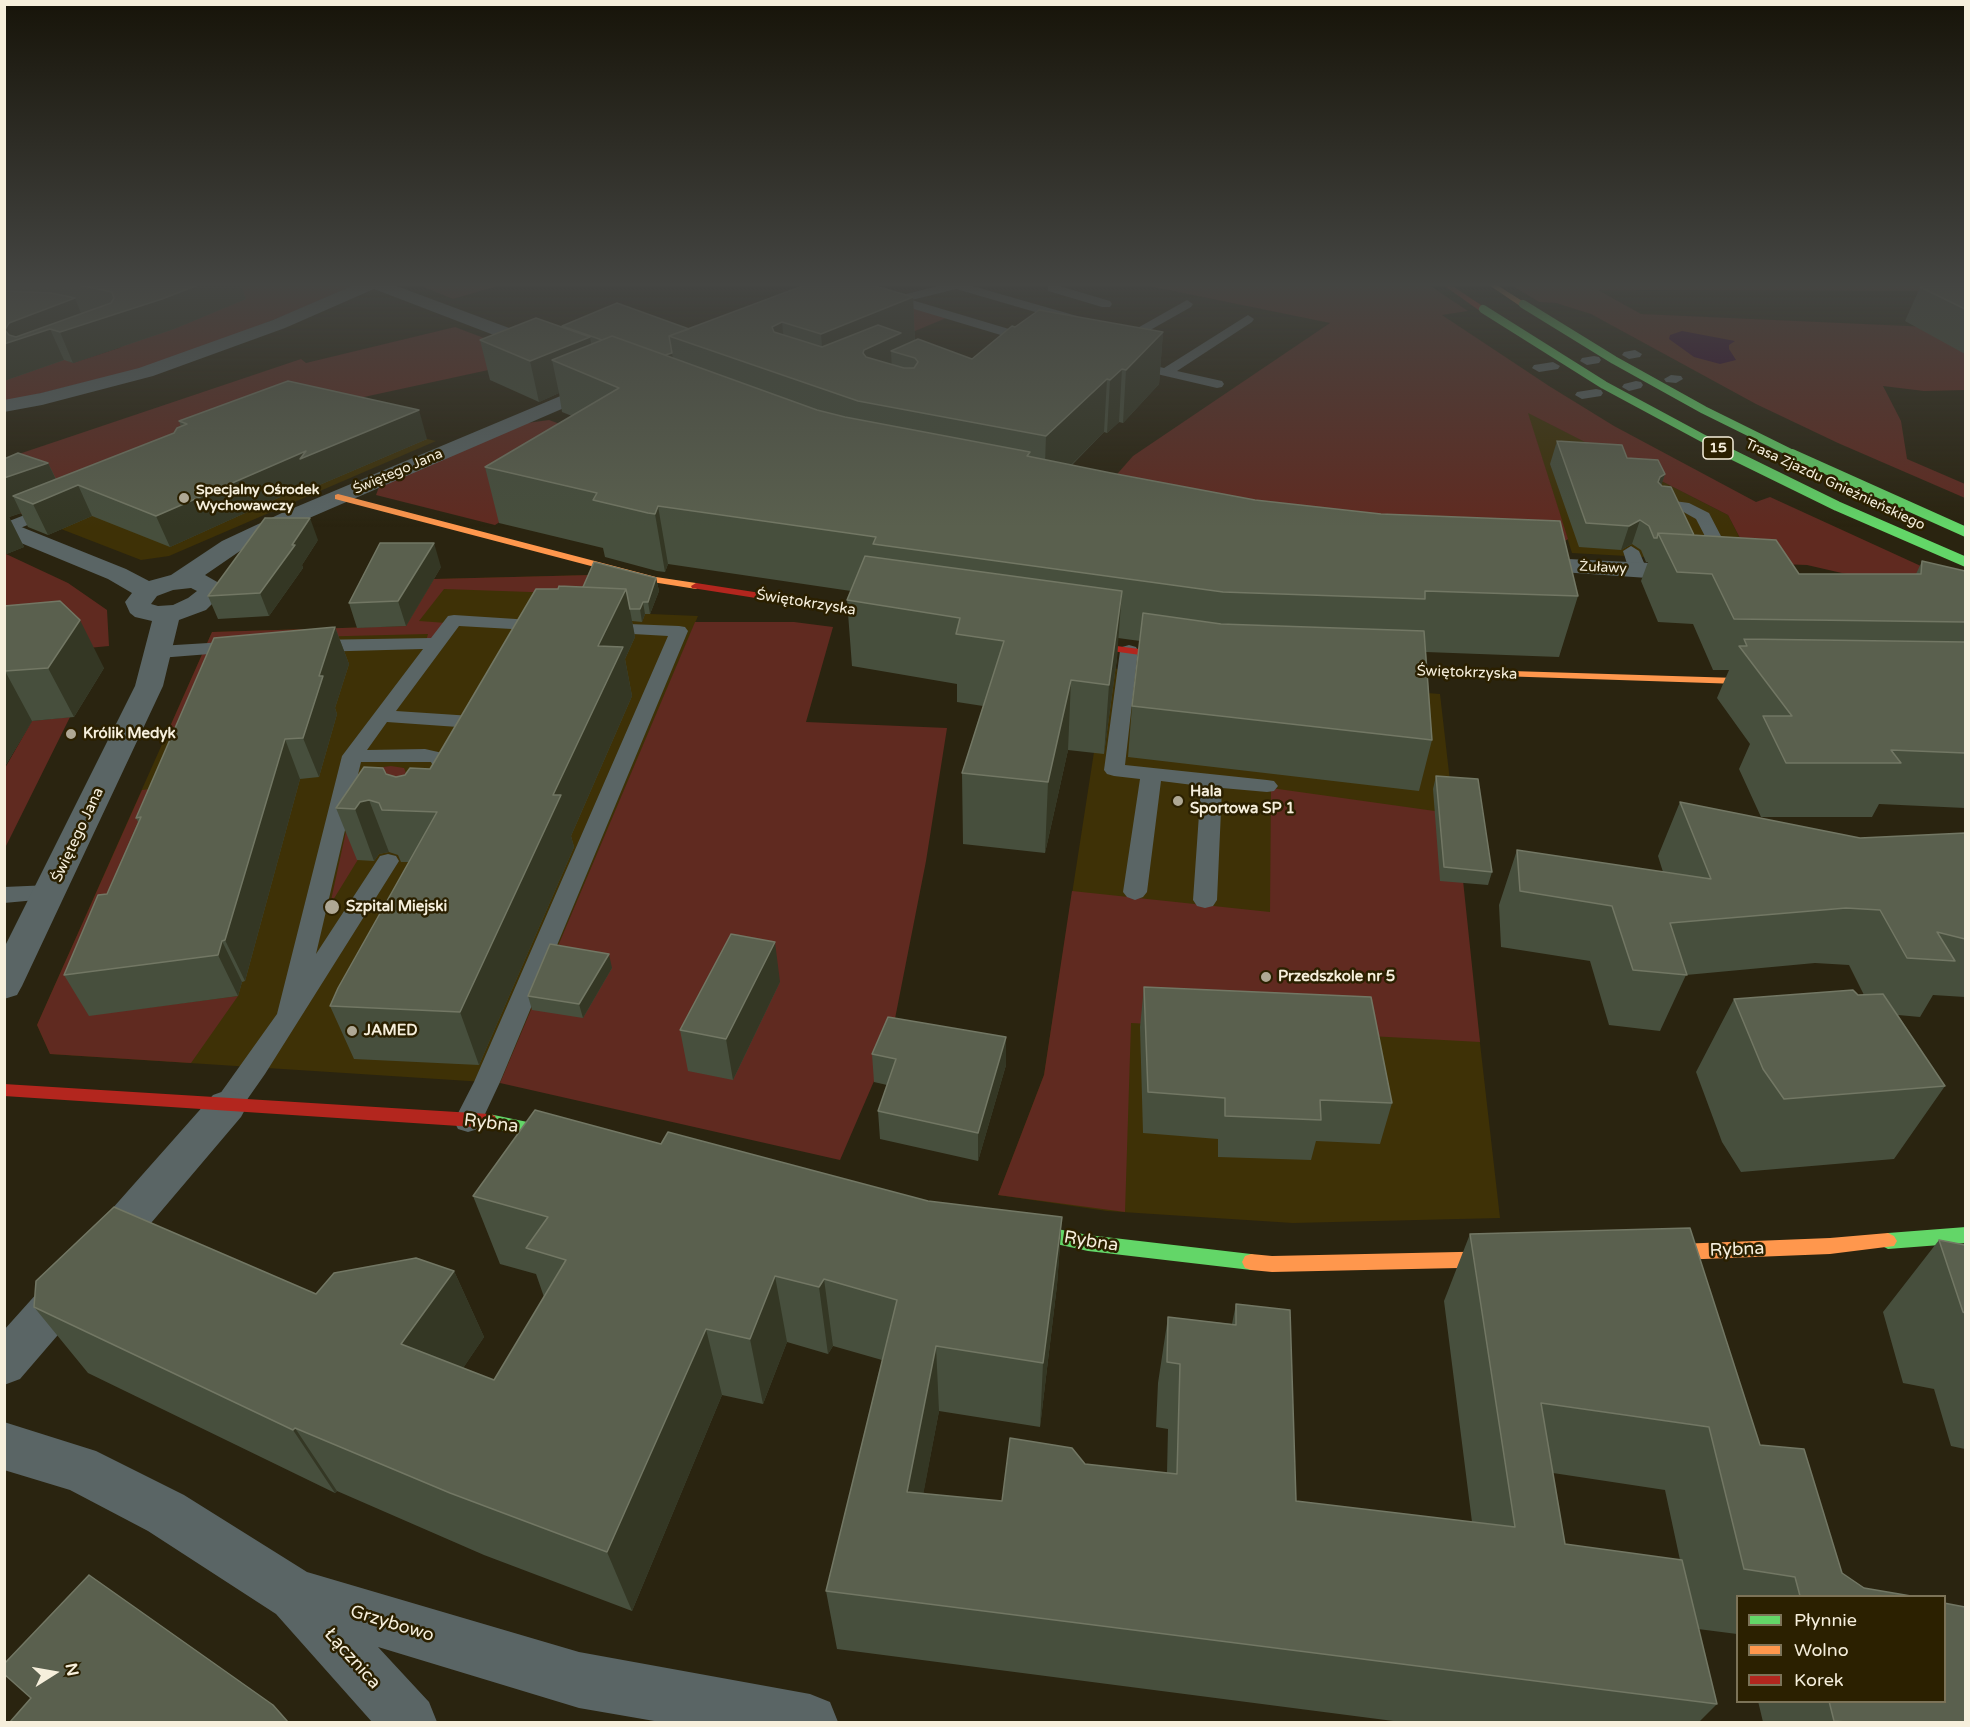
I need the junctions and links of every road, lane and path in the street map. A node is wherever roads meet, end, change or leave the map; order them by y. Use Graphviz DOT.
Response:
graph roads {
  1 [pos="164,366"];
  2 [pos="1139,366"];
  3 [pos="1176,366"];
  4 [pos="1572,366"];
  5 [pos="1624,366"];
  6 [pos="612,372"];
  7 [pos="1166,372"];
  8 [pos="1217,384"];
  9 [pos="4,406"];
  10 [pos="338,497"];
  11 [pos="1660,504"];
  12 [pos="63,505"];
  13 [pos="6,527"];
  14 [pos="1965,532"];
  15 [pos="1965,562"];
  16 [pos="1499,563"];
  17 [pos="1739,576"];
  18 [pos="158,602"];
  19 [pos="904,618"];
  20 [pos="1053,640"];
  21 [pos="437,643"];
  22 [pos="300,646"];
  23 [pos="255,647"];
  24 [pos="1130,651"];
  25 [pos="159,652"];
  26 [pos="1194,659"];
  27 [pos="1371,670"];
  28 [pos="1788,682"];
  29 [pos="382,716"];
  30 [pos="472,722"];
  31 [pos="352,756"];
  32 [pos="1150,774"];
  33 [pos="1212,780"];
  34 [pos="1267,786"];
  35 [pos="424,802"];
  36 [pos="388,861"];
  37 [pos="1135,892"];
  38 [pos="50,893"];
  39 [pos="4,895"];
  40 [pos="1205,900"];
  41 [pos="4,987"];
  42 [pos="289,1015"];
  43 [pos="4,1090"];
  44 [pos="227,1106"];
  45 [pos="468,1120"];
  46 [pos="583,1141"];
  47 [pos="1005,1227"];
  48 [pos="1965,1235"];
  49 [pos="1644,1254"];
  50 [pos="1516,1259"];
  51 [pos="4,1364"];
  52 [pos="4,1446"];
  53 [pos="295,1595"];
  54 [pos="409,1722"];
  55 [pos="810,1722"];
  1 -- 9 [label="street"];
  2 -- 7 [label="lane"];
  3 -- 7 [label="lane"];
  4 -- 15 [label="street, Trasa Zjazdu Gnieźnieńskiego / 15, bridge"];
  5 -- 14 [label="street, Trasa Zjazdu Gnieźnieńskiego / 15, bridge"];
  6 -- 10 [label="street, Świętego Jana"];
  7 -- 8 [label="lane"];
  10 -- 18 [label="street, Świętego Jana"];
  10 -- 19 [label="street, Świętokrzyska"];
  11 -- 17 [label="lane"];
  12 -- 13 [label="lane"];
  13 -- 18 [label="street"];
  16 -- 17 [label="street, Żuławy"];
  18 -- 25 [label="street, Świętego Jana"];
  20 -- 24 [label="street"];
  21 -- 22 [label="lane"];
  21 -- 29 [label="lane"];
  21 -- 45 [label="lane"];
  23 -- 25 [label="lane"];
  24 -- 26 [label="street"];
  24 -- 32 [label="lane"];
  25 -- 38 [label="street, Świętego Jana"];
  27 -- 28 [label="street, Świętokrzyska"];
  29 -- 30 [label="lane"];
  29 -- 31 [label="lane"];
  31 -- 35 [label="lane"];
  31 -- 42 [label="lane"];
  32 -- 33 [label="lane"];
  32 -- 37 [label="lane"];
  33 -- 34 [label="lane"];
  33 -- 40 [label="lane"];
  36 -- 42 [label="lane"];
  38 -- 39 [label="lane"];
  38 -- 41 [label="street, Świętego Jana"];
  42 -- 44 [label="lane"];
  43 -- 44 [label="street, Rybna"];
  44 -- 45 [label="street, Rybna"];
  44 -- 51 [label="street"];
  45 -- 46 [label="street, Rybna"];
  47 -- 50 [label="street, Rybna"];
  48 -- 49 [label="street, Rybna"];
  52 -- 53 [label="street, Grzybowo"];
  53 -- 54 [label="street, Łącznica"];
  53 -- 55 [label="street, Grzybowo"];
}
